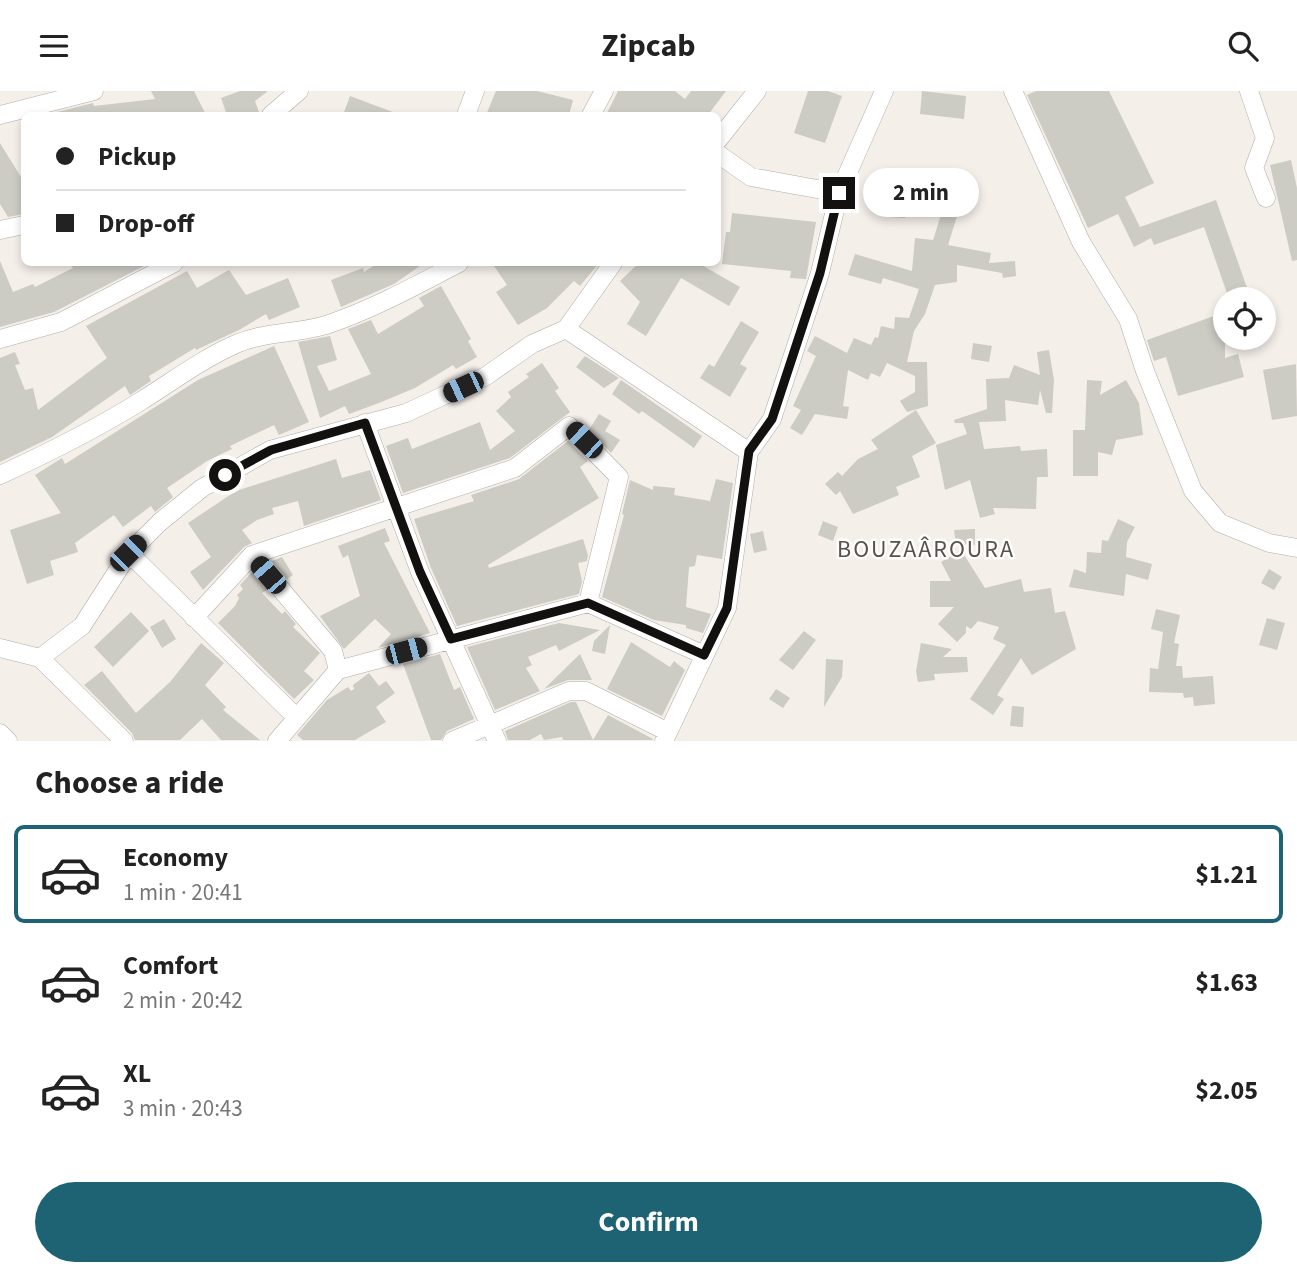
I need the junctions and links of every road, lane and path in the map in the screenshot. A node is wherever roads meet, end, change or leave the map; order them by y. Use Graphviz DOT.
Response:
graph roads {
  1 [pos="94,91"];
  2 [pos="299,91"];
  3 [pos="475,91"];
  4 [pos="604,91"];
  5 [pos="757,91"];
  6 [pos="884,91"];
  7 [pos="1013,91"];
  8 [pos="1249,91"];
  9 [pos="274,112"];
  10 [pos="467,112"];
  11 [pos="593,112"];
  12 [pos="0,115"];
  13 [pos="721,136"];
  14 [pos="721,156"];
  15 [pos="1261,186"];
  16 [pos="839,193"];
  17 [pos="21,226"];
  18 [pos="0,230"];
  19 [pos="168,266"];
  20 [pos="453,266"];
  21 [pos="611,266"];
  22 [pos="566,329"];
  23 [pos="0,339"];
  24 [pos="365,423"];
  25 [pos="749,451"];
  26 [pos="0,475"];
  27 [pos="394,506"];
  28 [pos="1297,548"];
  29 [pos="128,553"];
  30 [pos="252,555"];
  31 [pos="588,603"];
  32 [pos="194,618"];
  33 [pos="451,639"];
  34 [pos="0,648"];
  35 [pos="704,655"];
  36 [pos="40,658"];
  37 [pos="338,670"];
  38 [pos="297,718"];
  39 [pos="488,723"];
  40 [pos="0,733"];
  41 [pos="666,736"];
  42 [pos="8,740"];
  43 [pos="124,740"];
  44 [pos="277,740"];
  45 [pos="452,740"];
  46 [pos="497,740"];
  1 -- 12 [label="street"];
  2 -- 9 [label="street"];
  3 -- 10 [label="street"];
  4 -- 11 [label="street"];
  5 -- 13 [label="street"];
  6 -- 16 [label="street"];
  7 -- 28 [label="street"];
  8 -- 15 [label="street"];
  14 -- 16 [label="street"];
  16 -- 25 [label="street"];
  17 -- 18 [label="street"];
  19 -- 23 [label="street"];
  20 -- 26 [label="street"];
  21 -- 22 [label="street"];
  22 -- 24 [label="street"];
  22 -- 25 [label="street"];
  24 -- 27 [label="street"];
  24 -- 29 [label="street"];
  25 -- 35 [label="street"];
  27 -- 30 [label="street"];
  27 -- 31 [label="street"];
  27 -- 33 [label="street"];
  29 -- 32 [label="street"];
  29 -- 36 [label="street"];
  30 -- 32 [label="street"];
  30 -- 37 [label="street"];
  31 -- 33 [label="street"];
  31 -- 35 [label="street"];
  32 -- 38 [label="street"];
  33 -- 37 [label="street"];
  33 -- 39 [label="street"];
  34 -- 36 [label="street"];
  35 -- 41 [label="street"];
  36 -- 43 [label="street"];
  37 -- 38 [label="street"];
  38 -- 44 [label="street"];
  39 -- 41 [label="street"];
  39 -- 45 [label="street"];
  39 -- 46 [label="street"];
  40 -- 42 [label="street"];
}
